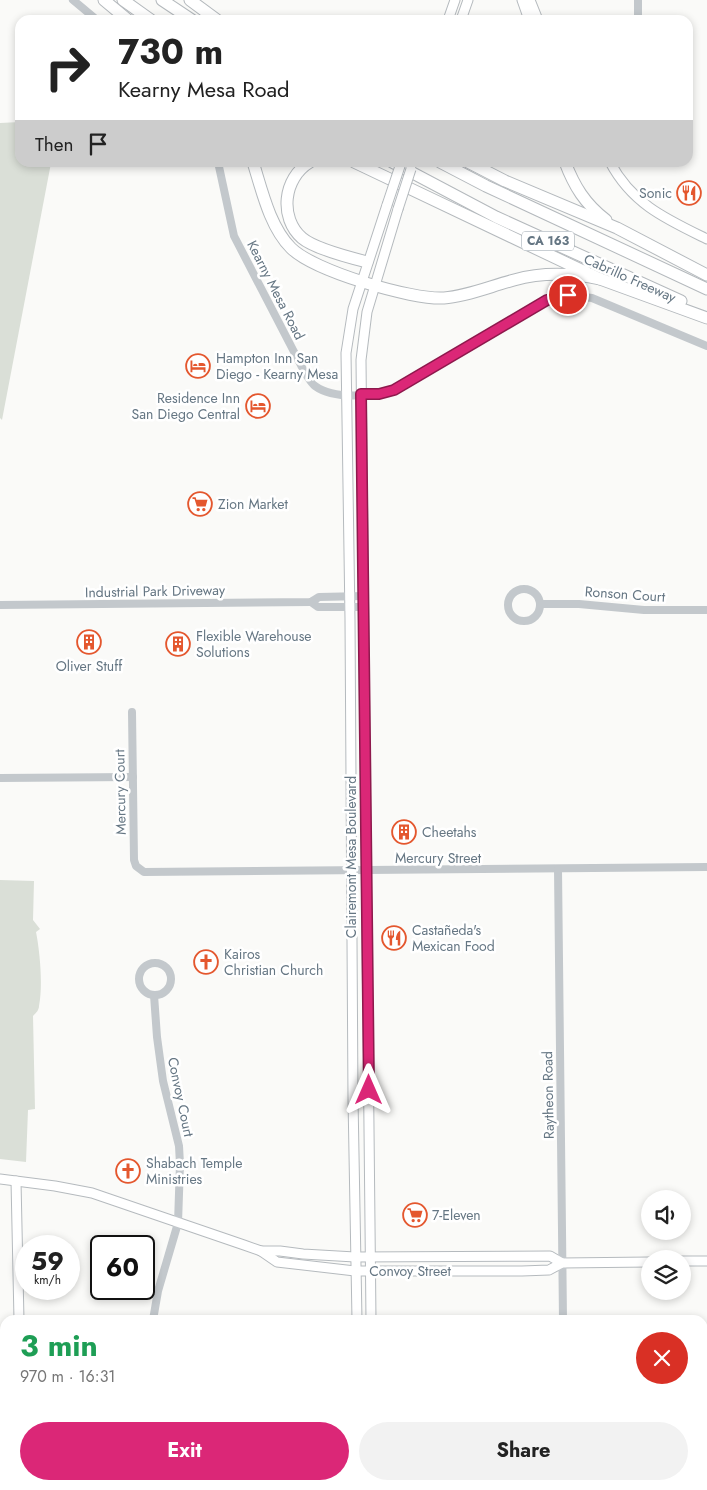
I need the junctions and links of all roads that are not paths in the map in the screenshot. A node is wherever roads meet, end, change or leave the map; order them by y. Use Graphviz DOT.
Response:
graph roads {
  1 [pos="74,0"];
  2 [pos="104,0"];
  3 [pos="123,0"];
  4 [pos="162,0"];
  5 [pos="190,0"];
  6 [pos="455,0"];
  7 [pos="468,0"];
  8 [pos="638,0"];
  9 [pos="524,1"];
  10 [pos="91,15"];
  11 [pos="122,15"];
  12 [pos="144,15"];
  13 [pos="184,15"];
  14 [pos="210,15"];
  15 [pos="450,15"];
  16 [pos="463,15"];
  17 [pos="528,15"];
  18 [pos="534,15"];
  19 [pos="638,15"];
  20 [pos="219,167"];
  21 [pos="255,167"];
  22 [pos="302,167"];
  23 [pos="365,167"];
  24 [pos="399,167"];
  25 [pos="401,167"];
  26 [pos="412,167"];
  27 [pos="450,167"];
  28 [pos="478,167"];
  29 [pos="567,167"];
  30 [pos="612,167"];
  31 [pos="617,228"];
  32 [pos="707,239"];
  33 [pos="367,262"];
  34 [pos="707,275"];
  35 [pos="600,279"];
  36 [pos="361,281"];
  37 [pos="374,285"];
  38 [pos="707,288"];
  39 [pos="707,313"];
  40 [pos="707,318"];
  41 [pos="707,346"];
  42 [pos="361,394"];
  43 [pos="346,395"];
  44 [pos="350,596"];
  45 [pos="364,596"];
  46 [pos="311,602"];
  47 [pos="540,604"];
  48 [pos="0,605"];
  49 [pos="364,607"];
  50 [pos="350,608"];
  51 [pos="707,610"];
  52 [pos="132,712"];
  53 [pos="133,777"];
  54 [pos="0,778"];
  55 [pos="707,867"];
  56 [pos="139,869"];
  57 [pos="558,869"];
  58 [pos="367,870"];
  59 [pos="351,871"];
  60 [pos="154,995"];
  61 [pos="0,1179"];
  62 [pos="16,1181"];
  63 [pos="178,1223"];
  64 [pos="261,1251"];
  65 [pos="355,1257"];
  66 [pos="370,1257"];
  67 [pos="707,1261"];
  68 [pos="641,1262"];
  69 [pos="691,1262"];
  70 [pos="562,1263"];
  71 [pos="355,1271"];
  72 [pos="370,1271"];
  73 [pos="20,1315"];
  74 [pos="153,1315"];
  75 [pos="357,1315"];
  76 [pos="371,1315"];
  77 [pos="563,1315"];
  1 -- 10 [label="street"];
  2 -- 11 [label="highway"];
  3 -- 12 [label="highway"];
  4 -- 13 [label="highway"];
  5 -- 14 [label="highway"];
  6 -- 15 [label="main road"];
  7 -- 16 [label="main road"];
  8 -- 19 [label="street"];
  9 -- 17 [label="main road"];
  9 -- 18 [label="main road"];
  20 -- 43 [label="street, Kearny Mesa Road"];
  21 -- 36 [label="highway"];
  22 -- 33 [label="highway"];
  23 -- 35 [label="highway"];
  24 -- 33 [label="main road, Clairemont Mesa Boulevard, bridge"];
  25 -- 39 [label="highway, Cabrillo Freeway / CA 163"];
  26 -- 37 [label="main road, Clairemont Mesa Boulevard, bridge"];
  27 -- 38 [label="highway, Cabrillo Freeway / CA 163"];
  28 -- 31 [label="highway"];
  29 -- 31 [label="highway"];
  30 -- 32 [label="main road"];
  31 -- 34 [label="highway"];
  33 -- 36 [label="main road, Clairemont Mesa Boulevard"];
  35 -- 37 [label="highway"];
  35 -- 40 [label="highway"];
  36 -- 37 [label="highway"];
  36 -- 43 [label="main road, Clairemont Mesa Boulevard"];
  37 -- 42 [label="main road, Clairemont Mesa Boulevard"];
  41 -- 42 [label="street, Kearny Mesa Road"];
  42 -- 43 [label="street, Kearny Mesa Road"];
  42 -- 45 [label="main road, Clairemont Mesa Boulevard"];
  43 -- 44 [label="main road, Clairemont Mesa Boulevard"];
  44 -- 45 [label="street, Industrial Park Driveway"];
  44 -- 46 [label="street, Industrial Park Driveway"];
  44 -- 50 [label="main road, Clairemont Mesa Boulevard"];
  45 -- 49 [label="main road, Clairemont Mesa Boulevard"];
  46 -- 48 [label="street, Industrial Park Driveway"];
  46 -- 50 [label="street, Industrial Park Driveway"];
  47 -- 47 [label="street"];
  47 -- 51 [label="street, Ronson Court"];
  49 -- 50 [label="street, Industrial Park Driveway"];
  49 -- 58 [label="main road, Clairemont Mesa Boulevard"];
  50 -- 59 [label="main road, Clairemont Mesa Boulevard"];
  52 -- 53 [label="street, Mercury Court"];
  53 -- 54 [label="street"];
  53 -- 56 [label="street, Mercury Court"];
  55 -- 57 [label="street, Mercury Street"];
  56 -- 59 [label="street, Mercury Street"];
  57 -- 58 [label="street, Mercury Street"];
  57 -- 70 [label="street, Raytheon Road"];
  58 -- 59 [label="street, Mercury Street"];
  58 -- 66 [label="main road, Clairemont Mesa Boulevard"];
  59 -- 65 [label="main road, Clairemont Mesa Boulevard"];
  60 -- 60 [label="street"];
  60 -- 63 [label="street, Convoy Court"];
  61 -- 62 [label="main road, Convoy Street"];
  62 -- 63 [label="main road, Convoy Street"];
  62 -- 73 [label="main road"];
  63 -- 64 [label="main road, Convoy Street"];
  63 -- 74 [label="street, Convoy Court"];
  64 -- 65 [label="main road, Convoy Street"];
  64 -- 71 [label="main road, Convoy Street"];
  65 -- 66 [label="main road, Convoy Street"];
  65 -- 71 [label="main road, Clairemont Mesa Boulevard"];
  66 -- 70 [label="main road, Convoy Street"];
  66 -- 72 [label="main road, Clairemont Mesa Boulevard"];
  67 -- 69 [label="main road"];
  68 -- 70 [label="main road, Convoy Street"];
  70 -- 72 [label="main road, Convoy Street"];
  70 -- 77 [label="street, Raytheon Road"];
  71 -- 72 [label="main road, Convoy Street"];
  71 -- 75 [label="main road, Clairemont Mesa Boulevard"];
  72 -- 76 [label="main road, Clairemont Mesa Boulevard"];
}
